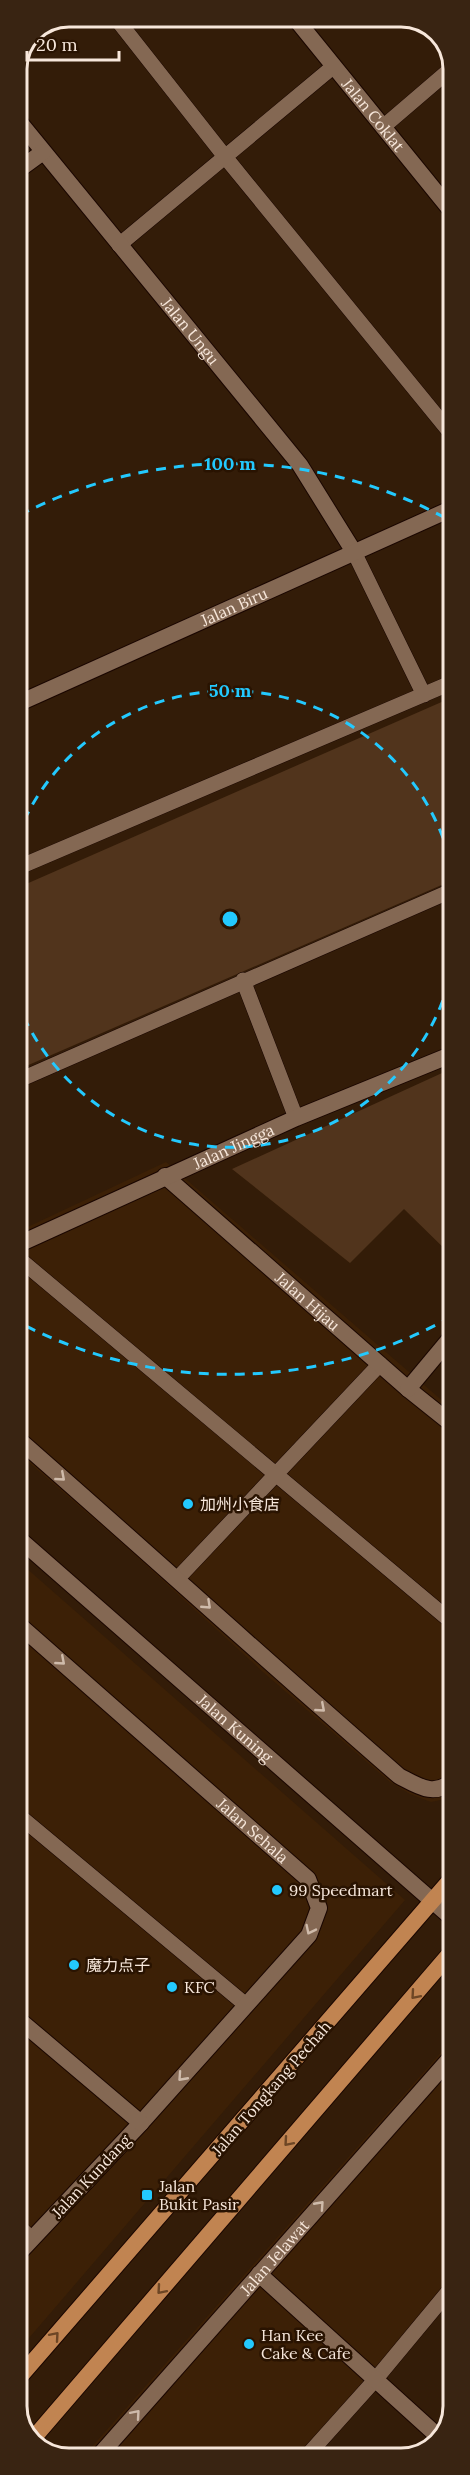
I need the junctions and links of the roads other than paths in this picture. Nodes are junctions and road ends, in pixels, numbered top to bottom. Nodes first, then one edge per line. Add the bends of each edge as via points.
1 (124, 27) edge
2 (302, 27) edge
3 (334, 66) junction
4 (443, 75) edge
5 (383, 127) junction
6 (27, 132) edge
7 (43, 152) junction
8 (226, 158) junction
9 (27, 163) edge
10 (443, 201) edge
11 (119, 246) junction
12 (443, 424) edge
13 (443, 512) edge
14 (354, 552) junction
15 (443, 686) edge
16 (424, 695) junction
17 (27, 699) edge
18 (27, 864) edge
19 (443, 894) edge
20 (243, 980) junction
21 (443, 1058) edge
22 (27, 1077) edge
23 (296, 1118) junction
24 (165, 1176) junction
25 (27, 1240) edge
26 (27, 1265) edge
27 (443, 1347) edge
28 (380, 1364) junction
29 (408, 1389) junction
30 (443, 1417) edge
31 (27, 1447) edge
32 (275, 1474) junction
33 (27, 1546) edge
34 (178, 1578) junction
35 (443, 1615) edge
36 (27, 1632) edge
37 (443, 1788) edge
38 (27, 1822) edge
39 (443, 1889) edge
40 (433, 1901) junction
41 (443, 1910) edge
42 (443, 1962) edge
43 (246, 2005) junction
44 (27, 2026) edge
45 (443, 2066) edge
46 (141, 2123) junction
47 (27, 2234) edge
48 (32, 2239) junction
49 (27, 2244) edge
50 (259, 2274) junction
51 (443, 2298) edge
52 (27, 2368) edge
53 (375, 2380) junction
54 (434, 2433) edge
55 (37, 2434) edge
56 (106, 2448) edge
57 (314, 2448) edge

1 - 8 lane
2 - 3 street, Jalan Coklat
3 - 5 street, Jalan Coklat
3 - 8 lane
4 - 5 lane
5 - 10 street, Jalan Coklat
6 - 7 street, Jalan Ungu
7 - 9 street
7 - 11 street, Jalan Ungu
8 - 11 lane
8 - 12 lane
11 - 14 street, Jalan Ungu via 300,465
13 - 14 street, Jalan Biru
14 - 16 lane
14 - 17 street, Jalan Biru
15 - 16 lane
16 - 18 lane
19 - 20 lane
20 - 22 lane
20 - 23 lane
21 - 23 street, Jalan Jingga
23 - 24 street, Jalan Jingga
24 - 25 street, Jalan Jingga
24 - 28 street, Jalan Hijau
26 - 32 lane
27 - 29 street
28 - 29 street, Jalan Hijau
28 - 32 lane
29 - 30 street, Jalan Hijau
31 -> 34 street
32 - 34 lane
32 - 35 lane
33 - 40 street, Jalan Kuning
34 -> 37 street via 399,1776 435,1791
36 -> 43 street, Jalan Sehala via 308,1879 319,1908 309,1935
38 - 43 lane
39 - 40 main road, Jalan Tongkang Pechah
40 - 41 street, Jalan Kuning
52 -> 40 main road, Jalan Tongkang Pechah
42 -> 55 main road
43 -> 46 street, Jalan Sehala
44 - 46 street
50 -> 45 street, Jalan Jelawat
46 - 48 street, Jalan Kundang
47 - 48 lane
48 - 49 street, Jalan Kundang
50 - 53 street
56 -> 50 street, Jalan Jelawat
51 - 53 lane
53 - 54 street
53 - 57 lane

